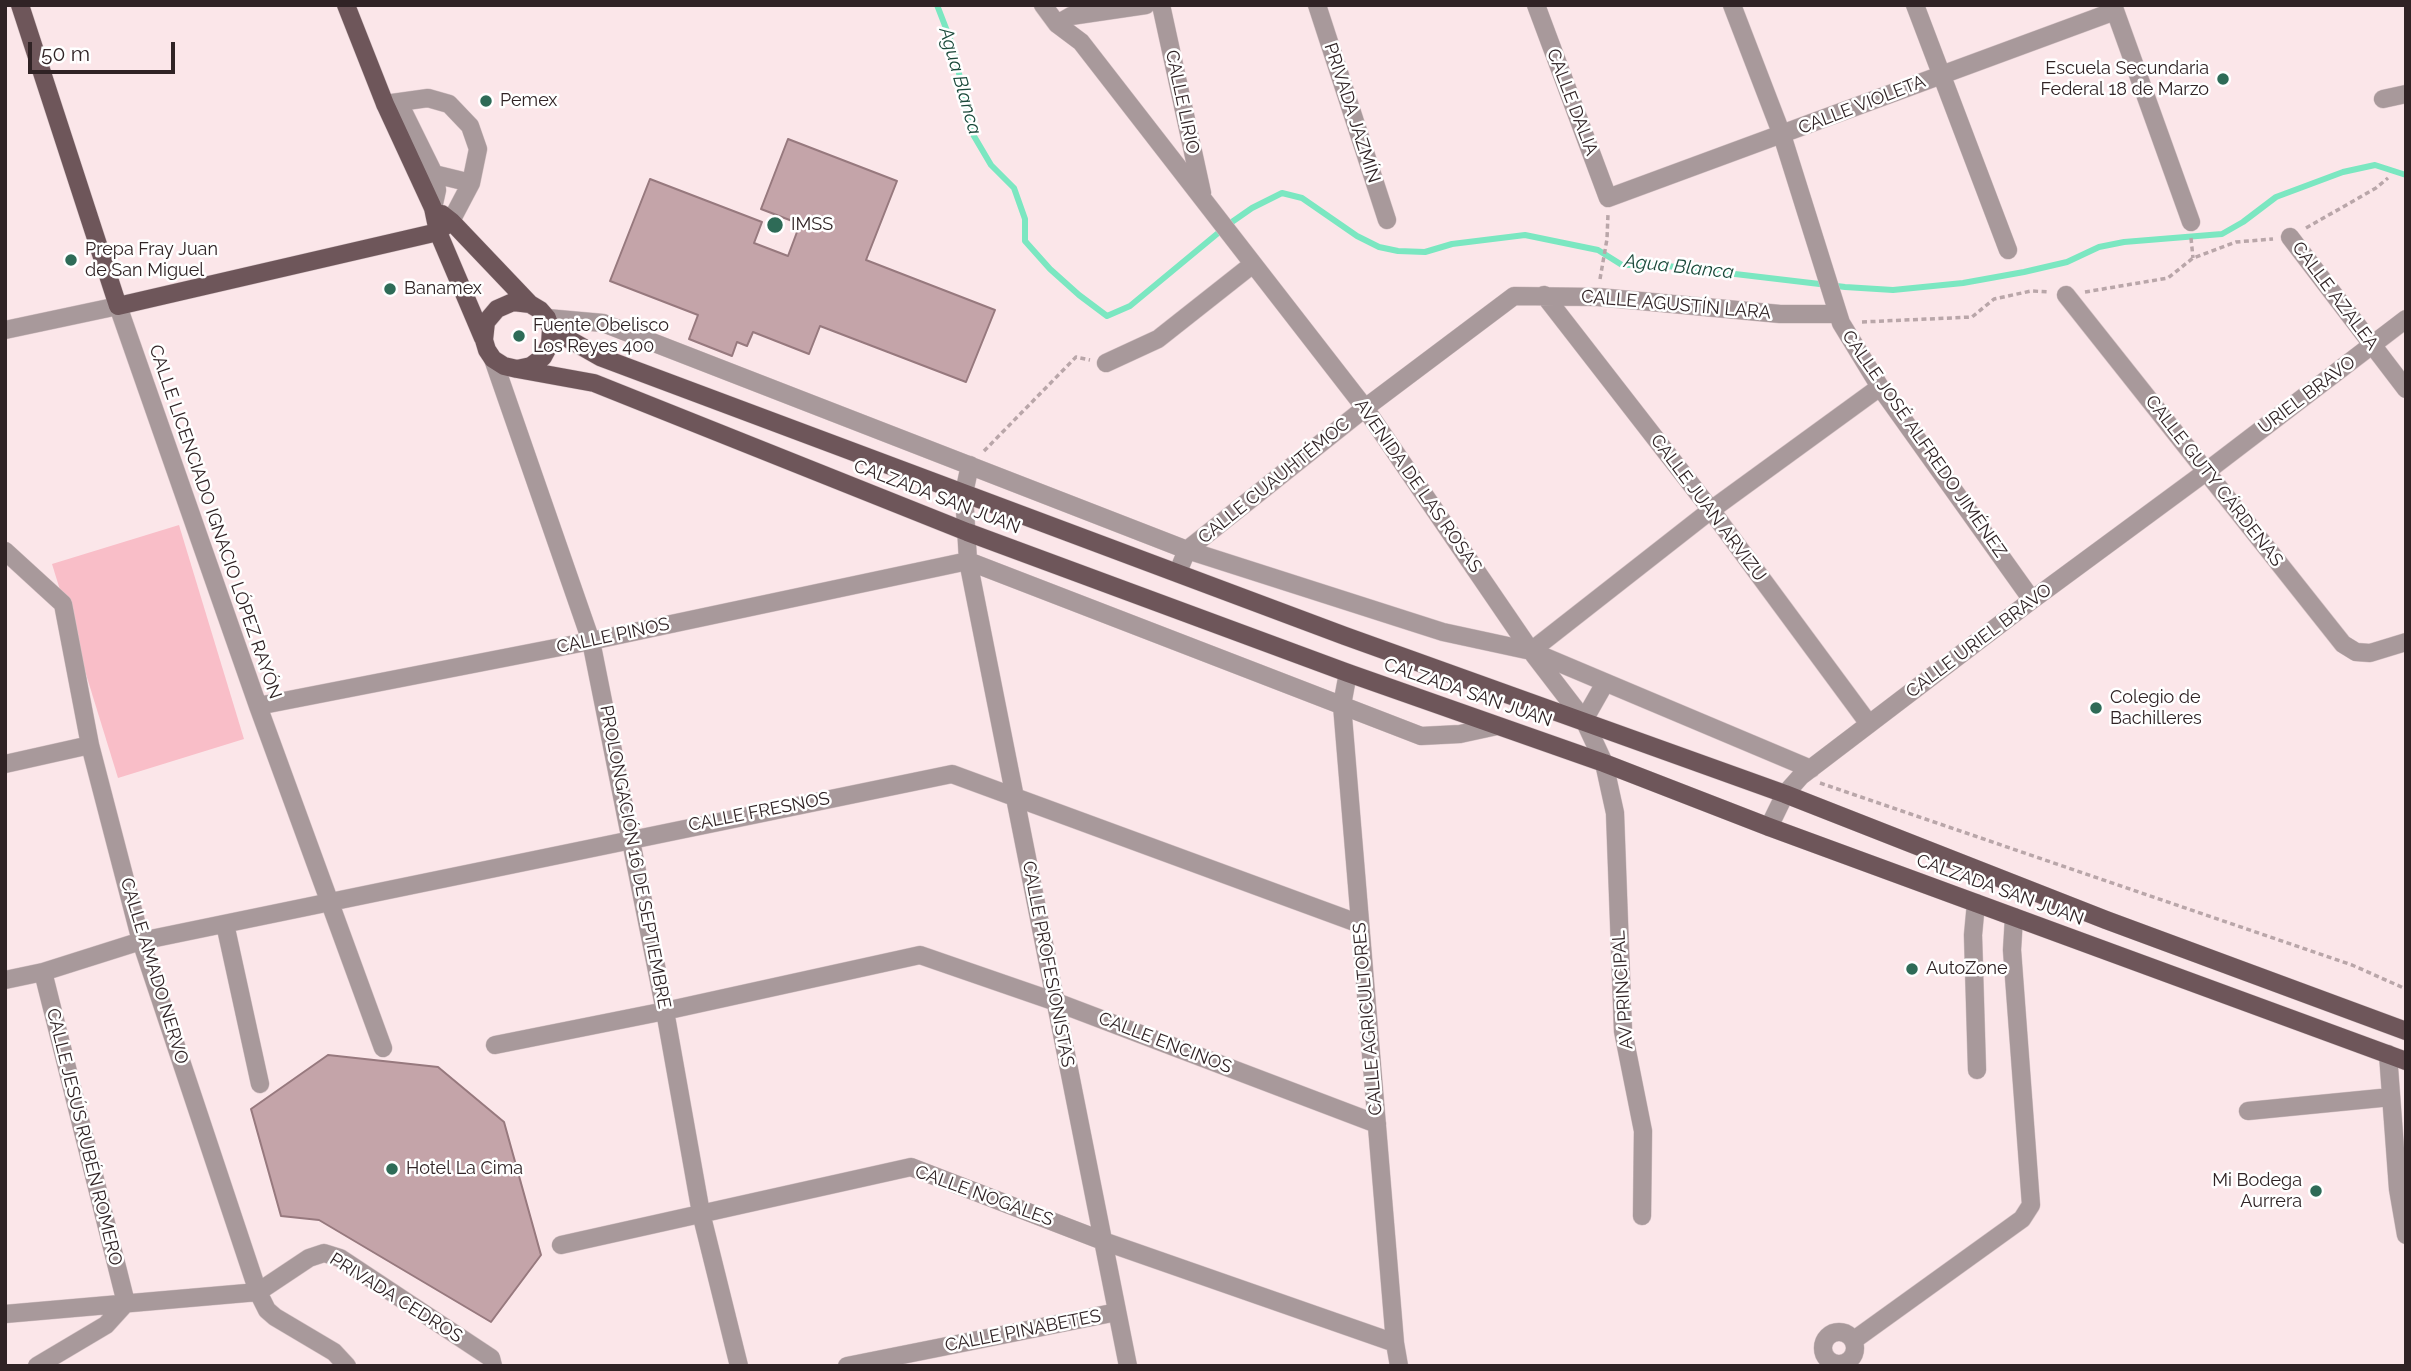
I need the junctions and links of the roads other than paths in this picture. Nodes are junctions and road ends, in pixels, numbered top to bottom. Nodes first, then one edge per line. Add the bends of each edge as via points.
1 (19, 5) edge
2 (346, 5) edge
3 (1043, 5) edge
4 (1146, 5) edge
5 (1161, 5) edge
6 (1317, 5) edge
7 (1536, 5) edge
8 (1732, 5) edge
9 (1915, 5) edge
10 (2114, 8) edge
11 (1064, 15) edge
12 (1942, 75) junction
13 (2406, 94) edge
14 (2383, 99) dead end
15 (392, 104) junction
16 (1782, 135) junction
17 (434, 174) junction
18 (471, 183) junction
19 (1608, 198) joint
20 (1203, 199) junction
21 (433, 208) junction
22 (1387, 220) dead end
23 (2191, 222) dead end
24 (445, 226) junction
25 (2290, 237) road end
26 (2008, 250) dead end
27 (1249, 259) junction
28 (1544, 295) junction
29 (2066, 295) road end
30 (1514, 296) joint
31 (530, 304) junction
32 (118, 306) junction
33 (1838, 313) junction
34 (2406, 318) edge
35 (549, 324) junction
36 (5, 330) edge
37 (484, 340) junction
38 (2373, 346) junction
39 (600, 357) junction
40 (493, 359) junction
41 (1106, 363) road end
42 (517, 369) junction
43 (594, 383) junction
44 (1880, 387) junction
45 (2406, 389) edge
46 (1366, 408) junction
47 (970, 466) junction
48 (2207, 471) junction
49 (964, 493) junction
50 (1711, 510) junction
51 (968, 532) junction
52 (1188, 550) junction
53 (5, 551) edge
54 (968, 561) junction
55 (1178, 572) junction
56 (2032, 600) junction
57 (591, 641) junction
58 (2406, 642) edge
59 (1531, 651) junction
60 (1348, 673) junction
61 (1605, 683) junction
62 (1342, 705) junction
63 (258, 706) junction
64 (1584, 720) junction
65 (1869, 723) junction
66 (1497, 726) junction
67 (90, 745) junction
68 (1604, 763) junction
69 (5, 764) edge
70 (1806, 772) junction
71 (1784, 794) junction
72 (1014, 795) junction
73 (1769, 827) junction
74 (631, 838) junction
75 (330, 902) junction
76 (1976, 903) junction
77 (2014, 917) junction
78 (1360, 923) junction
79 (225, 924) junction
80 (141, 941) junction
81 (43, 972) junction
82 (5, 980) edge
83 (1056, 1002) junction
84 (666, 1011) junction
85 (2406, 1031) edge
86 (495, 1045) dead end
87 (383, 1048) dead end
88 (2388, 1054) junction
89 (2406, 1061) edge
90 (1978, 1070) dead end
91 (260, 1084) dead end
92 (2391, 1097) junction
93 (2248, 1111) dead end
94 (1377, 1124) junction
95 (701, 1213) junction
96 (1642, 1216) dead end
97 (2406, 1235) edge
98 (1103, 1241) junction
99 (561, 1245) dead end
100 (258, 1292) junction
101 (126, 1303) junction
102 (1117, 1312) junction
103 (5, 1314) edge
104 (1854, 1339) dead end
105 (1395, 1343) junction
106 (37, 1366) edge
107 (347, 1366) edge
108 (493, 1366) edge
109 (739, 1366) edge
110 (847, 1366) edge
111 (1128, 1366) edge
112 (1399, 1366) edge

1 - 32 main road, CALLE LICENCIADO IGNACIO LÓPEZ RAYÓN
2 - 15 main road
3 - 11 street
4 - 11 street
5 - 20 street, CALLE LIRIO
6 - 22 street, PRIVADA JAZMÍN
7 - 19 street, CALLE DALIA
8 - 16 street, CALLE JOSÉ ALFREDO JIMÉNEZ
9 - 12 street
10 - 12 street, CALLE VIOLETA
10 - 23 street
11 - 20 street
12 - 16 street, CALLE VIOLETA
12 - 26 street
13 - 14 street
15 - 17 street
15 - 18 street via 428,98 449,104 470,126 478,149
15 - 21 main road
16 - 19 street, CALLE VIOLETA
16 - 33 street, CALLE JOSÉ ALFREDO JIMÉNEZ
17 - 18 street
17 - 21 street
18 - 24 street
20 - 27 street, AVENIDA DE LAS ROSAS
21 - 24 main road
24 - 31 main road
24 - 32 main road
24 - 37 main road
25 - 38 street, CALLE AZALEA
27 - 41 street via 1158,339
27 - 46 street, AVENIDA DE LAS ROSAS
28 - 30 street, CALLE AGUSTÍN LARA
28 - 33 street, CALLE AGUSTÍN LARA via 1780,314
28 - 50 street, CALLE JUAN ARVIZU
29 - 48 street, CALLE GUTY CÁRDENAS
30 - 46 street, CALLE CUAUHTÉMOC
31 - 35 main road
31 - 37 main road via 513,302 497,309 486,323
32 - 36 street
32 - 63 street, CALLE LICENCIADO IGNACIO LÓPEZ RAYÓN
33 - 44 street, CALLE JOSÉ ALFREDO JIMÉNEZ
34 - 38 street, URIEL BRAVO
35 - 39 main road, CALZADA SAN JUAN
35 - 42 main road via 550,344 543,357
35 - 47 street via 603,323
37 - 40 main road
38 - 45 street, CALLE AZALEA
38 - 48 street, URIEL BRAVO
39 - 43 main road
39 - 49 main road, CALZADA SAN JUAN
40 - 42 main road
40 - 57 street, PROLONGACIÓN 16 DE SEPTIEMBRE
42 - 43 main road, CALZADA SAN JUAN
43 - 51 main road, CALZADA SAN JUAN
44 - 50 street
44 - 56 street, CALLE JOSÉ ALFREDO JIMÉNEZ
46 - 52 street, CALLE CUAUHTÉMOC
46 - 59 street, AVENIDA DE LAS ROSAS
47 - 49 street, CALLE PROFESIONISTAS
47 - 52 street
48 - 56 street, CALLE URIEL BRAVO
48 - 58 street, CALLE GUTY CÁRDENAS via 2343,644 2370,653
49 - 51 street, CALLE PROFESIONISTAS
49 - 55 main road, CALZADA SAN JUAN
50 - 59 street
50 - 65 street, CALLE JUAN ARVIZU
51 - 54 street, CALLE PROFESIONISTAS
51 - 60 main road, CALZADA SAN JUAN
52 - 55 street, CALLE CUAUHTÉMOC
52 - 59 street via 1443,632
53 - 67 street, CALLE AMADO NERVO via 63,604
54 - 57 street, CALLE PINOS
54 - 62 street
54 - 72 street, CALLE PROFESIONISTAS
55 - 64 main road, CALZADA SAN JUAN
56 - 65 street, CALLE URIEL BRAVO
57 - 63 street, CALLE PINOS
57 - 74 street, PROLONGACIÓN 16 DE SEPTIEMBRE
59 - 61 street
59 - 64 street, AVENIDA DE LAS ROSAS
60 - 62 street, CALLE AGRICULTORES
60 - 66 main road, CALZADA SAN JUAN
61 - 64 street
61 - 70 street
62 - 66 street via 1421,736
62 - 78 street, CALLE AGRICULTORES
63 - 75 street, CALLE LICENCIADO IGNACIO LÓPEZ RAYÓN
64 - 68 street, AVENIDA DE LAS ROSAS
64 - 71 main road, CALZADA SAN JUAN
65 - 70 street, CALLE URIEL BRAVO
66 - 68 main road, CALZADA SAN JUAN
67 - 69 street
67 - 80 street, CALLE AMADO NERVO
68 - 73 main road, CALZADA SAN JUAN
68 - 96 street, AV PRINCIPAL via 1615,813 1623,1031 1643,1131
70 - 71 street, CALLE URIEL BRAVO
71 - 73 street, CALLE URIEL BRAVO
71 - 85 main road, CALZADA SAN JUAN
72 - 74 street, CALLE FRESNOS via 952,774
72 - 78 street, CALLE FRESNOS
72 - 83 street, CALLE PROFESIONISTAS
73 - 76 main road, CALZADA SAN JUAN
74 - 75 street, CALLE FRESNOS
74 - 84 street, PROLONGACIÓN 16 DE SEPTIEMBRE
75 - 79 street, CALLE FRESNOS
75 - 87 street, CALLE LICENCIADO IGNACIO LÓPEZ RAYÓN
76 - 77 main road, CALZADA SAN JUAN
76 - 90 street
77 - 88 main road, CALZADA SAN JUAN
77 - 104 street via 2012,950 2031,1205 2022,1219
78 - 94 street, CALLE AGRICULTORES
79 - 80 street, CALLE FRESNOS
79 - 91 street
80 - 81 street, CALLE FRESNOS
80 - 100 street, CALLE AMADO NERVO
81 - 82 street, CALLE FRESNOS
81 - 101 street, CALLE JESÚS RUBÉN ROMERO
83 - 84 street, CALLE ENCINOS via 920,955
83 - 94 street, CALLE ENCINOS
83 - 98 street, CALLE PROFESIONISTAS
84 - 86 street, CALLE ENCINOS
84 - 95 street, PROLONGACIÓN 16 DE SEPTIEMBRE
88 - 89 main road, CALZADA SAN JUAN
88 - 92 street
92 - 93 street
92 - 97 street
94 - 105 street, CALLE AGRICULTORES
95 - 98 street, CALLE NOGALES via 911,1167
95 - 99 street, CALLE NOGALES
95 - 109 street, PROLONGACIÓN 16 DE SEPTIEMBRE
98 - 102 street, CALLE PROFESIONISTAS
98 - 105 street, CALLE NOGALES
100 - 101 street
100 - 107 street, CALLE AMADO NERVO via 275,1317 334,1352
100 - 108 street, PRIVADA CEDROS via 309,1258 324,1253 340,1258 491,1357
101 - 103 street
101 - 106 street via 106,1325
102 - 110 street, CALLE PINABETES
102 - 111 street, CALLE PROFESIONISTAS
105 - 112 street, CALLE AGRICULTORES

